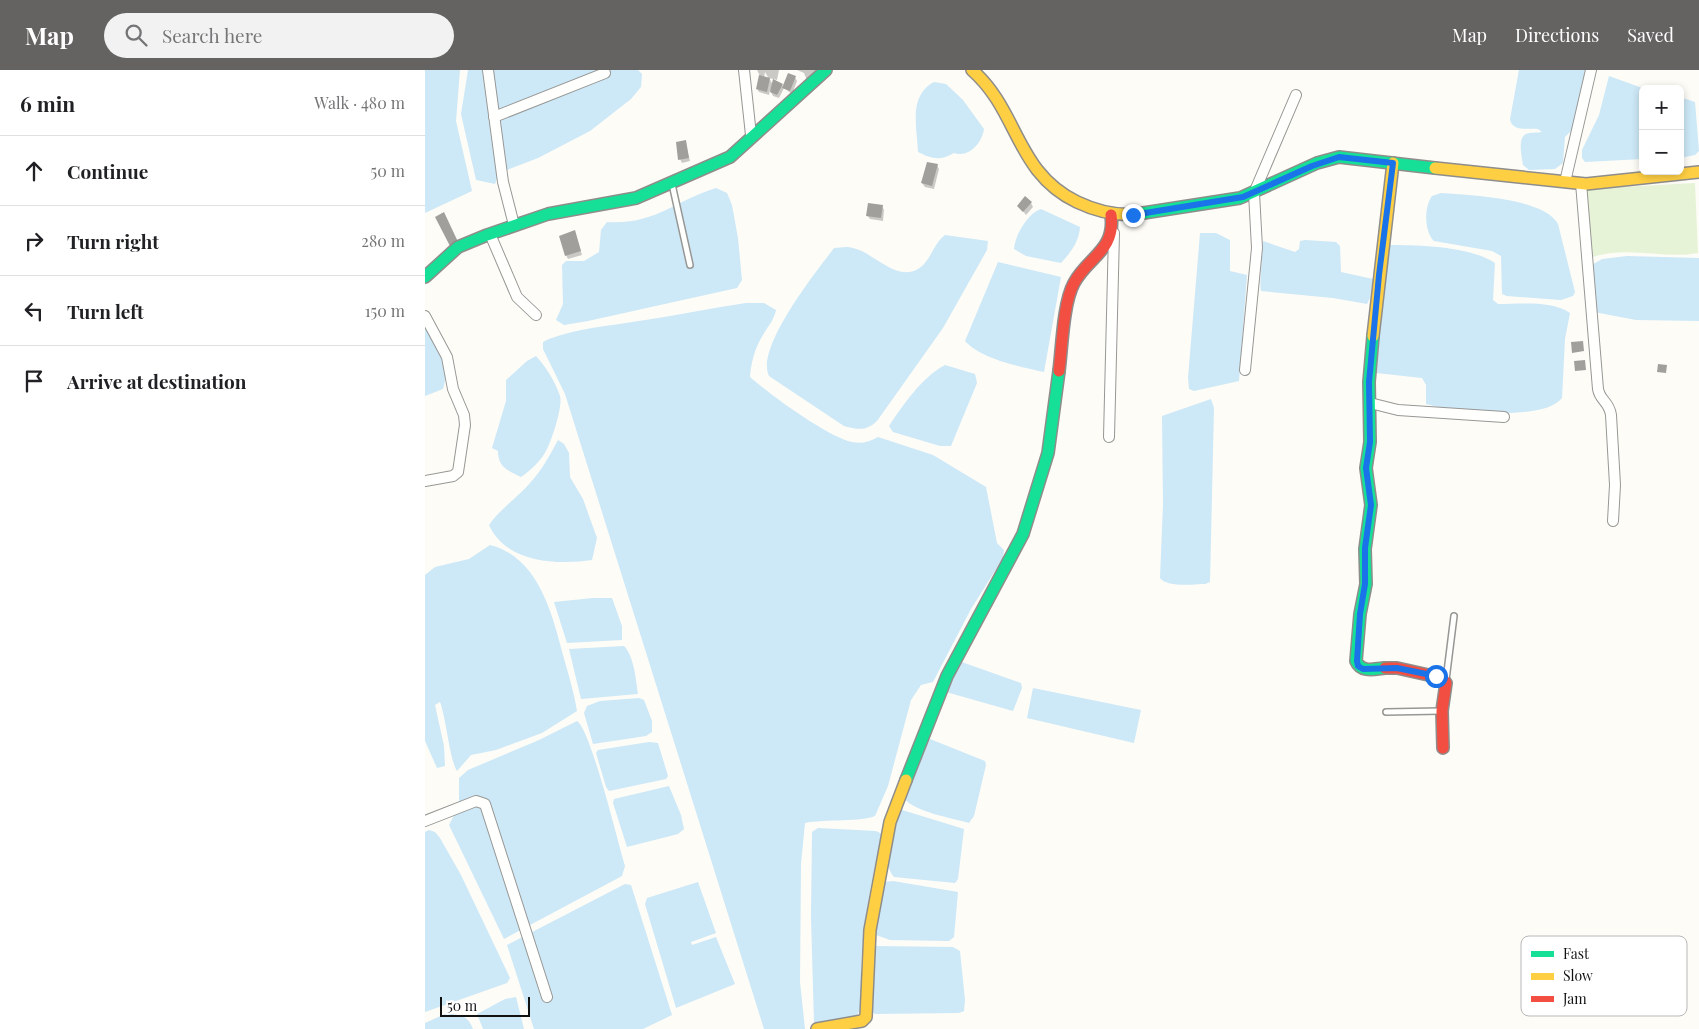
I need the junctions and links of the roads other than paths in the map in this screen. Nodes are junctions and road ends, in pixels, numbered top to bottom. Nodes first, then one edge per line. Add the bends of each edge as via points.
1 (488, 70) edge
2 (744, 70) edge
3 (826, 70) edge
4 (972, 70) edge
5 (1591, 70) edge
6 (605, 72) dead end
7 (1296, 95) dead end
8 (494, 117) junction
9 (751, 135) junction
10 (1393, 163) junction
11 (1699, 172) edge
12 (1565, 182) junction
13 (1581, 183) junction
14 (672, 184) junction
15 (1254, 193) junction
16 (1111, 215) junction
17 (514, 226) junction
18 (1114, 231) junction
19 (490, 234) junction
20 (690, 265) dead end
21 (425, 277) edge
22 (536, 315) dead end
23 (425, 316) edge
24 (1245, 370) dead end
25 (1370, 403) junction
26 (1504, 417) dead end
27 (1109, 436) dead end
28 (425, 481) edge
29 (1613, 521) dead end
30 (1454, 616) dead end
31 (1446, 682) junction
32 (1442, 711) junction
33 (1386, 712) dead end
34 (1443, 748) dead end
35 (425, 821) edge
36 (547, 997) dead end
37 (817, 1029) edge

1 - 8 street
2 - 9 street
3 - 9 street via 796,100
4 - 16 street via 992,92 1030,161 1048,184 1082,205
5 - 12 street
6 - 8 street
7 - 15 street
8 - 17 street via 503,182
9 - 14 street via 730,156
10 - 12 street
10 - 15 street via 1333,158
10 - 25 street via 1379,275
11 - 13 street via 1601,184
12 - 13 street
13 - 29 street via 1597,389 1610,407 1611,416 1615,485
14 - 17 street via 635,198 548,214
14 - 20 lane
15 - 16 street via 1133,215
15 - 24 street via 1257,248
16 - 18 street
17 - 19 street
18 - 27 street
18 - 37 street via 1072,284 1048,453 1023,534 947,676 890,822 870,930 866,1017 862,1021
19 - 21 street via 458,247
19 - 22 street via 517,297
23 - 28 street via 447,357 465,425 458,472 453,476
25 - 26 street via 1399,410
25 - 31 street via 1366,468 1371,505 1365,548 1358,666 1363,669 1409,670 1443,678
30 - 31 lane
31 - 32 street
32 - 33 lane
32 - 34 street
35 - 36 street via 476,801 485,804

